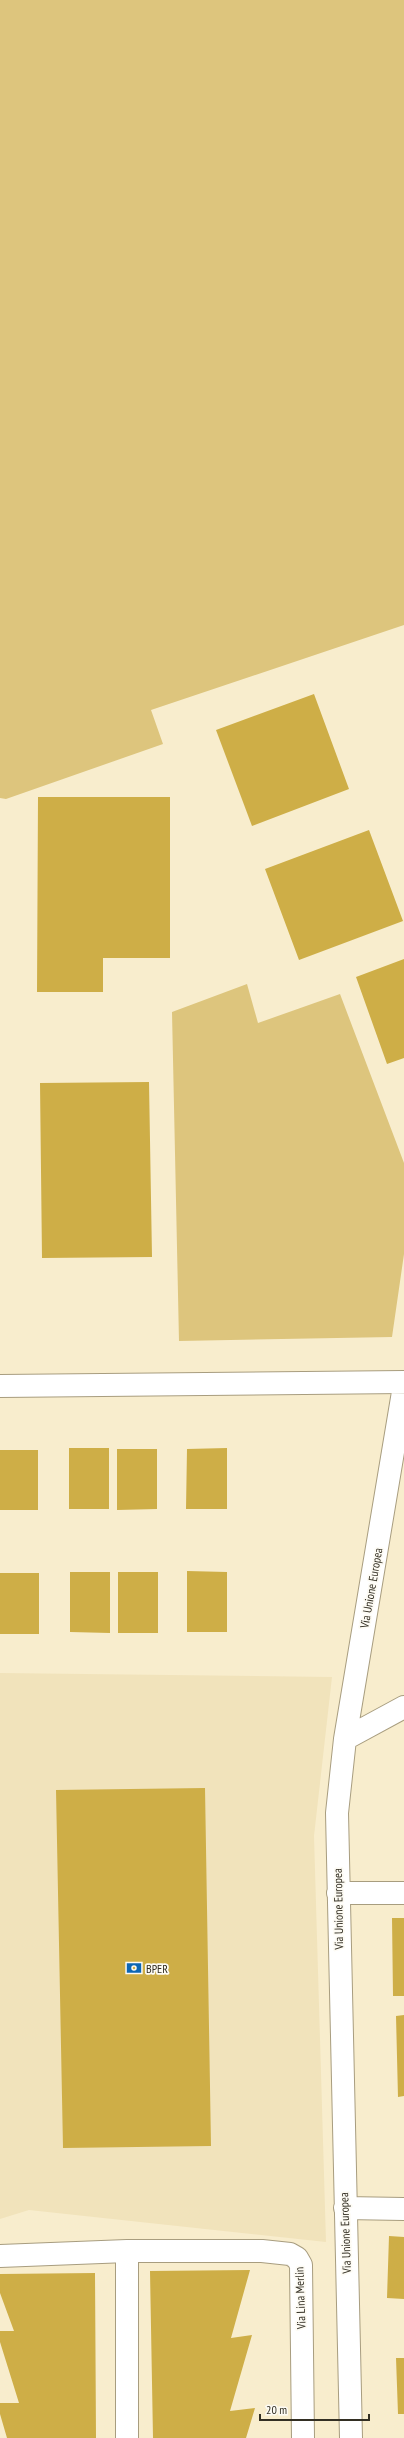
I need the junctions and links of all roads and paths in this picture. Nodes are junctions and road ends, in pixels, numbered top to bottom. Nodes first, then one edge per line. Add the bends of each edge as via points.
1 (404, 1382) edge
2 (0, 1386) edge
3 (404, 1386) edge
4 (404, 1707) edge
5 (345, 1739) junction
6 (338, 1893) junction
7 (404, 1893) edge
8 (344, 2208) junction
9 (404, 2209) edge
10 (128, 2251) junction
11 (0, 2256) edge
12 (127, 2438) edge
13 (303, 2438) edge
14 (351, 2438) edge

1 - 2 street
3 - 5 street, Via Unione Europea
4 - 5 street
5 - 6 street, Via Unione Europea via 337,1813
6 - 7 street
6 - 8 street, Via Unione Europea
8 - 9 street
8 - 14 street, Via Unione Europea
10 - 11 street, Via Lina Merlin
10 - 12 street
10 - 13 street, Via Lina Merlin via 262,2251 290,2254 297,2258 301,2265

